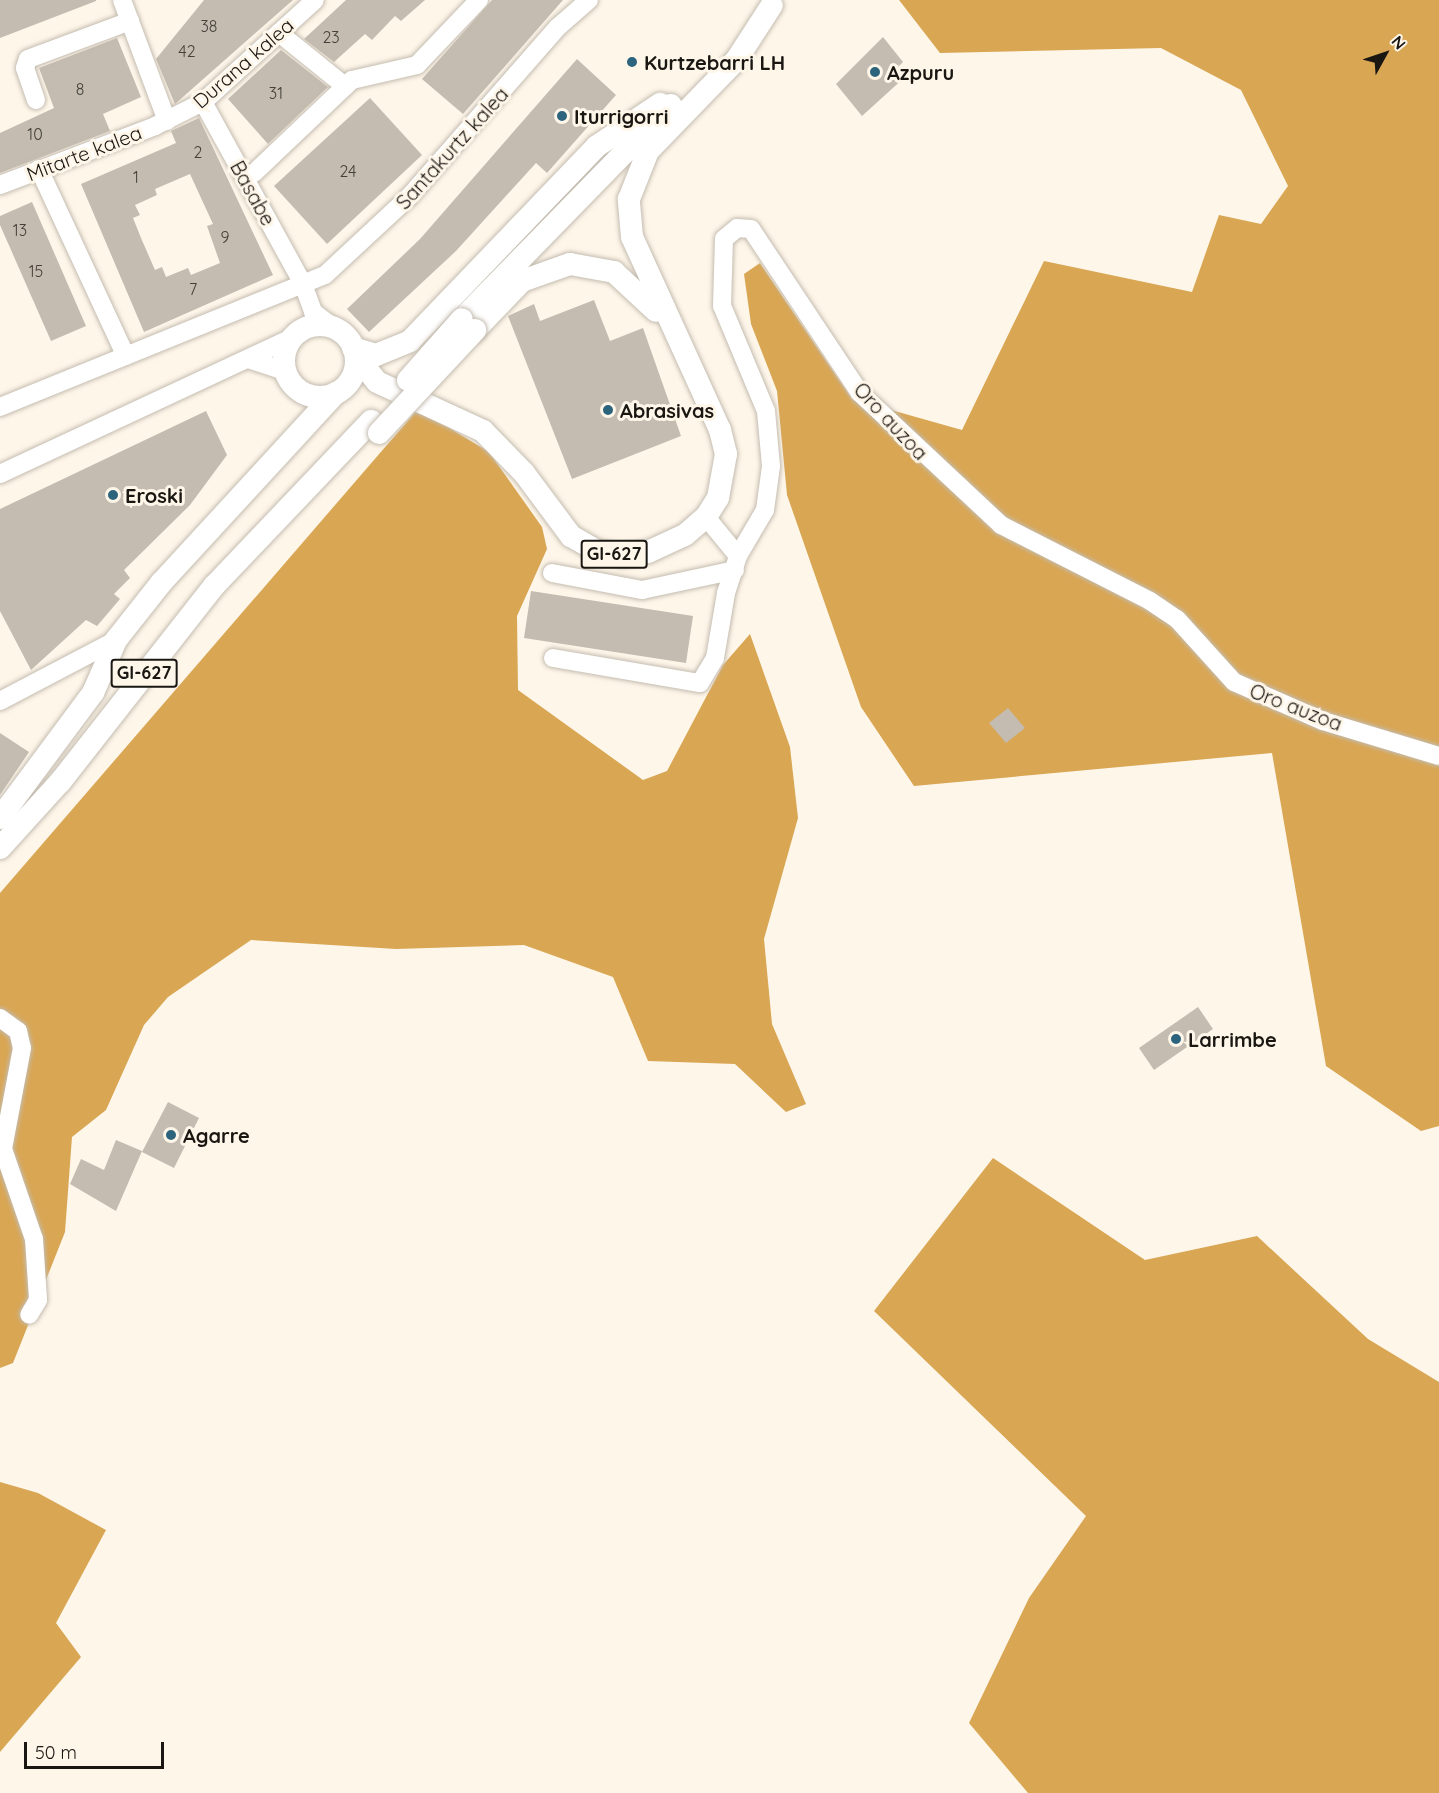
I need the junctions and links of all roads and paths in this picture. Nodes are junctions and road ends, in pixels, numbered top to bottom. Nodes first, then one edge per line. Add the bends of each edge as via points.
1 (122, 0) edge
2 (315, 0) edge
3 (479, 0) edge
4 (589, 0) edge
5 (775, 2) edge
6 (130, 21) junction
7 (279, 33) junction
8 (345, 86) junction
9 (683, 93) junction
10 (36, 100) dead end
11 (203, 102) junction
12 (167, 121) junction
13 (39, 169) junction
14 (254, 173) dead end
15 (0, 185) edge
16 (303, 284) junction
17 (469, 325) junction
18 (304, 326) junction
19 (673, 334) junction
20 (354, 352) junction
21 (126, 356) junction
22 (251, 360) junction
23 (285, 371) junction
24 (377, 382) junction
25 (340, 391) junction
26 (302, 392) junction
27 (0, 407) edge
28 (293, 434) junction
29 (0, 474) edge
30 (706, 517) junction
31 (737, 563) junction
32 (552, 573) dead end
33 (116, 640) junction
34 (553, 658) dead end
35 (0, 701) edge
36 (1439, 756) edge
37 (0, 818) edge
38 (0, 848) edge
39 (0, 1018) edge
40 (29, 1315) dead end

1 - 6 street
2 - 7 street, Durana kalea
3 - 8 street via 417,65
4 - 16 street, Santakurtz kalea via 409,198 325,275
5 - 9 main road, GI-627
5 - 19 main road, GI-627 via 737,59 648,151 636,171 629,199 632,237
6 - 10 street via 28,59 25,68
6 - 12 street
7 - 8 street
7 - 11 street, Durana kalea
8 - 14 street
9 - 17 main road, GI-627
9 - 20 main road, GI-627 via 597,146 410,341 376,355
11 - 12 street, Durana kalea
11 - 16 street, Basabe
12 - 13 street, Mitarte kalea
13 - 15 street, Mitarte kalea
13 - 21 street
16 - 18 street, Basabe
16 - 21 street, Santakurtz kalea
17 - 19 main road, GI-627 via 535,273 585,263 627,280
17 - 38 main road, GI-627, bridge via 375,427 293,501 172,634 89,746
18 - 20 main road, GI-627 via 334,328
18 - 22 street
18 - 23 main road
19 - 30 main road, GI-627 via 720,429 726,454 718,498
20 - 24 main road, GI-627
20 - 25 main road, GI-627 via 353,374
21 - 27 street, Santakurtz kalea
22 - 23 street
22 - 29 street
23 - 26 main road
24 - 25 main road
24 - 30 main road, GI-627 via 483,431 524,473 572,536 597,551 622,556 648,552 685,535
25 - 26 main road via 320,398
25 - 28 main road, GI-627
26 - 28 main road, GI-627
28 - 33 main road, GI-627
30 - 31 street
31 - 32 street via 642,590
31 - 34 street via 722,638 700,683
31 - 36 street, Oro auzoa via 765,510 772,440 766,411 722,306 720,255 724,239 737,228 751,229 860,393 1001,525 1159,607 1198,640 1234,682 1323,720
33 - 35 street
33 - 37 main road, GI-627 via 93,693
39 - 40 street via 18,1031 22,1048 3,1149 34,1239 38,1300

